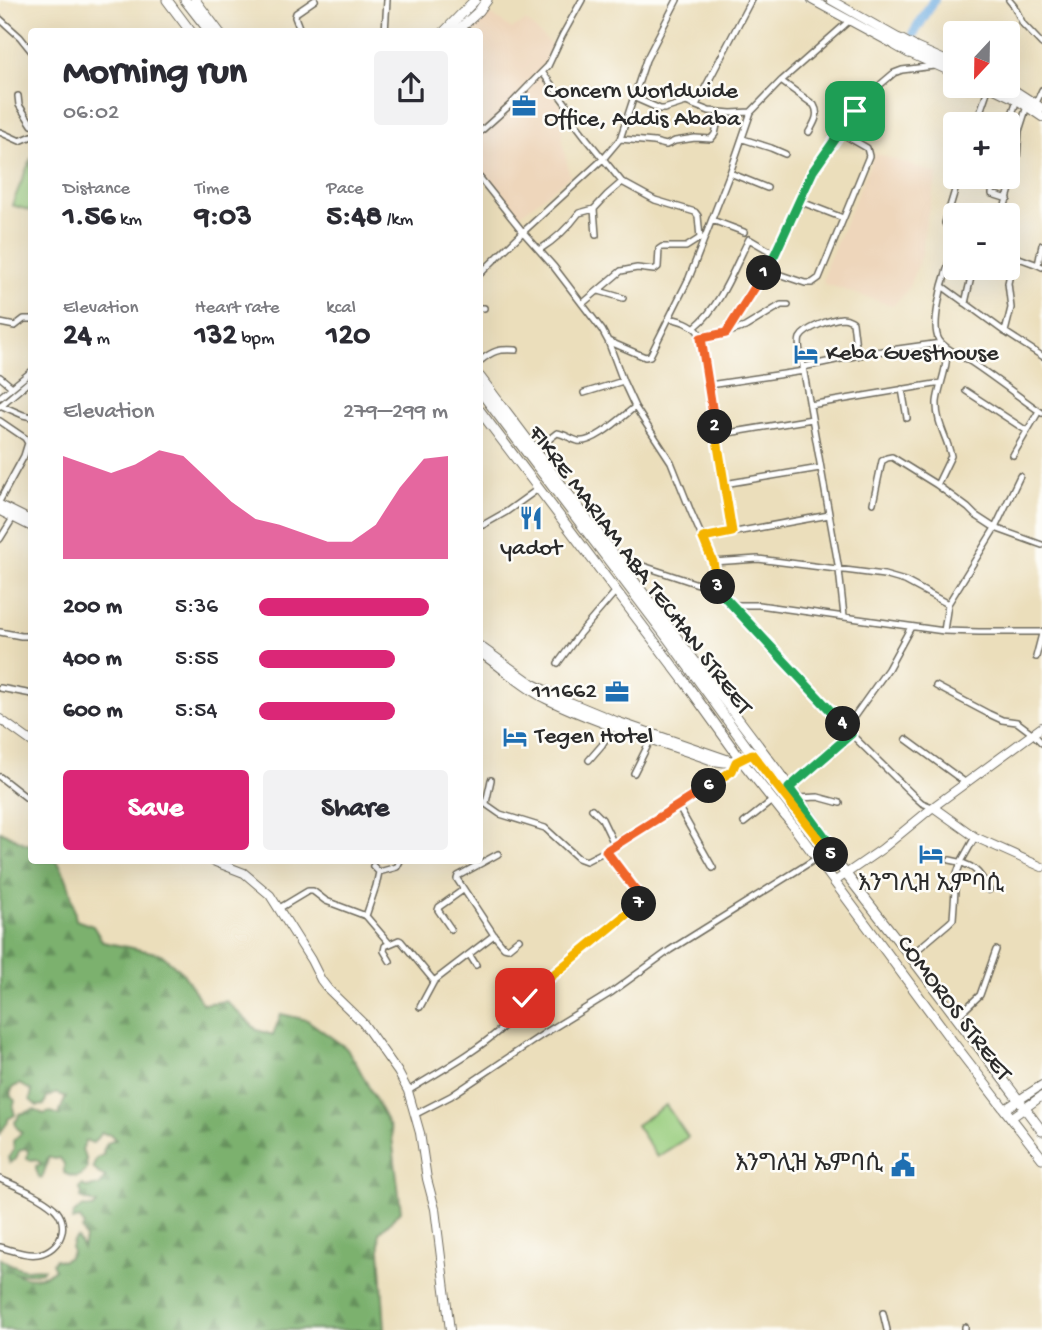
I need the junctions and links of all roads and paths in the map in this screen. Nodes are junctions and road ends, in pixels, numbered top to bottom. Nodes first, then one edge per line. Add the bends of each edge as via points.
1 (167, 0) edge
2 (185, 0) edge
3 (195, 0) edge
4 (315, 0) edge
5 (475, 0) edge
6 (487, 0) edge
7 (582, 0) edge
8 (677, 0) edge
9 (751, 0) edge
10 (812, 0) edge
11 (831, 0) edge
12 (1009, 0) edge
13 (385, 1) edge
14 (0, 19) edge
15 (849, 20) junction
16 (188, 28) edge
17 (207, 28) edge
18 (216, 28) edge
19 (299, 28) edge
20 (385, 28) edge
21 (448, 28) edge
22 (460, 28) edge
23 (897, 42) junction
24 (1042, 44) edge
25 (28, 47) edge
26 (911, 50) junction
27 (943, 61) edge
28 (936, 66) junction
29 (943, 69) edge
30 (542, 72) junction
31 (780, 81) junction
32 (1042, 90) edge
33 (1020, 95) edge
34 (18, 96) dead end
35 (635, 98) junction
36 (1013, 98) edge
37 (1017, 100) junction
38 (696, 105) junction
39 (1035, 106) edge
40 (720, 111) junction
41 (1013, 112) edge
42 (751, 113) junction
43 (1042, 117) edge
44 (28, 119) edge
45 (483, 129) edge
46 (0, 132) edge
47 (809, 132) dead end
48 (839, 132) junction
49 (28, 138) edge
50 (620, 139) junction
51 (743, 139) junction
52 (785, 154) dead end
53 (604, 158) junction
54 (730, 173) junction
55 (483, 181) edge
56 (622, 182) junction
57 (767, 188) dead end
58 (993, 189) edge
59 (1008, 199) junction
60 (799, 201) junction
61 (1006, 203) edge
62 (594, 209) junction
63 (843, 218) junction
64 (712, 220) junction
65 (523, 232) junction
66 (744, 232) dead end
67 (596, 235) dead end
68 (702, 239) junction
69 (1042, 245) edge
70 (539, 250) junction
71 (775, 254) junction
72 (1020, 258) edge
73 (1040, 266) edge
74 (766, 270) junction
75 (483, 271) edge
76 (944, 280) edge
77 (970, 280) edge
78 (1008, 280) edge
79 (942, 286) junction
80 (598, 290) junction
81 (623, 298) dead end
82 (965, 303) junction
83 (582, 304) junction
84 (788, 305) dead end
85 (670, 318) junction
86 (28, 319) edge
87 (0, 323) edge
88 (695, 327) junction
89 (1005, 332) junction
90 (726, 333) junction
91 (701, 338) junction
92 (608, 341) junction
93 (941, 343) junction
94 (516, 350) dead end
95 (858, 356) junction
96 (1042, 356) edge
97 (483, 358) edge
98 (804, 369) junction
99 (28, 374) edge
100 (0, 377) edge
101 (483, 381) edge
102 (623, 381) junction
103 (28, 382) edge
104 (941, 383) junction
105 (709, 386) junction
106 (12, 387) junction
107 (902, 389) junction
108 (966, 391) dead end
109 (584, 393) dead end
110 (483, 395) edge
111 (0, 397) edge
112 (0, 405) edge
113 (810, 405) junction
114 (635, 407) junction
115 (1041, 412) edge
116 (483, 415) edge
117 (28, 416) edge
118 (907, 418) dead end
119 (812, 419) junction
120 (0, 421) edge
121 (1027, 431) junction
122 (716, 435) junction
123 (534, 450) junction
124 (1013, 455) dead end
125 (820, 468) junction
126 (1020, 476) dead end
127 (724, 484) junction
128 (937, 485) junction
129 (538, 489) junction
130 (0, 500) edge
131 (873, 503) dead end
132 (0, 505) edge
133 (0, 511) edge
134 (829, 515) junction
135 (13, 518) junction
136 (28, 519) edge
137 (28, 525) edge
138 (483, 525) dead end
139 (995, 528) junction
140 (732, 532) junction
141 (703, 538) junction
142 (0, 539) edge
143 (1042, 545) edge
144 (616, 557) junction
145 (713, 562) junction
146 (839, 570) junction
147 (616, 591) junction
148 (719, 591) junction
149 (948, 604) junction
150 (733, 605) junction
151 (845, 616) junction
152 (911, 627) junction
153 (944, 631) junction
154 (0, 632) edge
155 (1042, 633) edge
156 (28, 636) edge
157 (483, 648) edge
158 (483, 655) edge
159 (1036, 657) dead end
160 (558, 663) dead end
161 (936, 686) dead end
162 (0, 688) edge
163 (28, 693) edge
164 (549, 696) junction
165 (0, 719) edge
166 (613, 726) junction
167 (846, 727) junction
168 (1042, 727) edge
169 (851, 734) junction
170 (1033, 734) junction
171 (28, 739) edge
172 (651, 739) junction
173 (906, 739) dead end
174 (1042, 743) edge
175 (752, 754) junction
176 (589, 760) dead end
177 (723, 760) junction
178 (739, 760) junction
179 (634, 773) dead end
180 (0, 777) edge
181 (491, 780) dead end
182 (966, 783) junction
183 (789, 788) junction
184 (797, 798) junction
185 (28, 799) edge
186 (773, 800) junction
187 (483, 802) edge
188 (840, 803) dead end
189 (678, 806) junction
190 (933, 807) junction
191 (592, 809) dead end
192 (744, 823) dead end
193 (975, 837) junction
194 (615, 846) junction
195 (606, 851) junction
196 (498, 854) dead end
197 (817, 858) junction
198 (834, 859) junction
199 (950, 860) dead end
200 (483, 862) edge
201 (961, 862) junction
202 (221, 864) edge
203 (398, 864) edge
204 (480, 864) edge
205 (373, 866) dead end
206 (1042, 866) edge
207 (713, 868) dead end
208 (379, 872) junction
209 (846, 873) junction
210 (834, 882) junction
211 (463, 890) junction
212 (989, 890) dead end
213 (278, 909) junction
214 (366, 916) junction
215 (451, 929) dead end
216 (494, 935) junction
217 (519, 939) dead end
218 (389, 943) junction
219 (996, 950) dead end
220 (469, 954) junction
221 (910, 956) junction
222 (390, 961) dead end
223 (476, 965) dead end
224 (434, 981) junction
225 (420, 1007) dead end
226 (957, 1017) junction
227 (967, 1032) junction
228 (952, 1041) junction
229 (1042, 1085) edge
230 (408, 1091) junction
231 (1042, 1096) edge
232 (1022, 1105) junction
233 (416, 1114) junction
234 (1008, 1114) junction
235 (1042, 1132) edge
236 (1042, 1158) edge
237 (0, 1179) edge
238 (0, 1247) edge
239 (883, 1313) dead end
240 (450, 1330) edge
241 (887, 1330) edge

1 - 16 main road
2 - 17 main road
3 - 18 main road
4 - 19 street via 296,13
5 - 21 main road
6 - 22 main road
7 - 30 street
8 - 35 street via 646,60
9 - 38 street
10 - 15 main road
11 - 23 main road
12 - 24 street
13 - 20 street
14 - 25 street
15 - 23 main road
15 - 31 street
23 - 26 main road
26 - 27 main road
26 - 28 main road
28 - 29 main road
28 - 48 street via 894,73 868,95
30 - 45 street
30 - 53 street
31 - 42 street
31 - 47 street via 814,105 817,117
32 - 39 street
33 - 39 main road
34 - 44 street
35 - 38 street via 660,109
35 - 50 street
36 - 37 main road
37 - 39 main road
37 - 41 street
38 - 40 street
39 - 43 main road
39 - 59 street via 1019,131
40 - 42 street
40 - 50 street via 711,139 663,145
42 - 51 street
46 - 49 street via 20,141
48 - 60 street
48 - 63 street via 867,148 869,156
50 - 53 street
51 - 52 street
51 - 54 street
53 - 56 street
53 - 65 street
54 - 57 street
54 - 64 street
55 - 65 street
56 - 62 street
56 - 68 street via 655,200 695,212
58 - 59 street via 992,194
59 - 61 street
60 - 63 street
60 - 71 street
62 - 67 street
62 - 70 street via 579,214
63 - 74 street via 816,281 805,283
64 - 66 street
64 - 68 street
65 - 70 street
65 - 75 street
68 - 80 street via 686,247 662,247 654,270 621,271
68 - 85 street
69 - 73 street
70 - 83 street
71 - 74 street
71 - 88 street via 749,239 707,317
72 - 73 street
74 - 90 street
76 - 79 street
77 - 82 street
78 - 89 street via 1011,308
79 - 82 street
79 - 93 street via 937,311
80 - 81 street
80 - 83 street
82 - 89 street
83 - 92 street
84 - 90 street
85 - 88 street
85 - 92 street via 648,357
86 - 87 street via 15,326
88 - 91 street
89 - 96 street
90 - 91 street
91 - 105 street
92 - 102 street
93 - 95 street
93 - 104 street via 946,353
93 - 115 street
94 - 97 street via 492,351
95 - 98 street
95 - 98 street via 853,322 842,318 812,328 801,337
98 - 105 street
98 - 113 street
99 - 106 street
100 - 106 street
101 - 123 main road
102 - 109 street
102 - 114 street
103 - 112 street
104 - 107 street
104 - 128 street via 939,420 951,456
105 - 122 street
106 - 111 street
107 - 113 street
107 - 118 street
108 - 121 street
110 - 175 main road, FIKRE MARIAM ABA TECHAN STREET
112 - 117 street
113 - 119 street
114 - 123 street via 585,441 557,433
114 - 141 street via 671,462
115 - 121 street
116 - 129 main road, FIKRE MARIAM ABA TECHAN STREET
119 - 122 street
119 - 125 street
120 - 130 street via 28,443
121 - 124 street
122 - 127 street
123 - 144 main road
125 - 127 street
125 - 134 street
126 - 139 street
127 - 140 street
128 - 131 street via 887,458
128 - 139 street
129 - 138 street
129 - 147 main road, FIKRE MARIAM ABA TECHAN STREET
132 - 136 main road
133 - 135 main road
134 - 140 street
134 - 146 street
135 - 137 main road
135 - 142 street
139 - 143 street
139 - 149 street
140 - 141 street
141 - 145 street
144 - 148 street
144 - 183 main road
145 - 146 street via 758,559
145 - 148 street
146 - 149 street via 894,577
146 - 151 street
147 - 160 street
147 - 178 main road, FIKRE MARIAM ABA TECHAN STREET
148 - 150 street
149 - 153 street
150 - 151 street
150 - 167 street
151 - 152 street
152 - 153 street
152 - 167 street via 882,679
153 - 155 street
154 - 156 street
155 - 159 street
157 - 164 main road
158 - 164 main road via 530,690
161 - 170 street via 989,715 1017,722
162 - 163 street
164 - 166 main road
164 - 177 main road
165 - 171 main road
166 - 172 main road
166 - 176 street
167 - 169 street
168 - 170 main road
169 - 183 street
169 - 190 street via 913,795
170 - 174 street
170 - 182 main road
172 - 177 main road via 713,761
172 - 179 street
173 - 182 street
175 - 178 main road
175 - 198 main road, FIKRE MARIAM ABA TECHAN STREET
177 - 178 main road
178 - 186 main road, FIKRE MARIAM ABA TECHAN STREET
178 - 189 street via 732,771
180 - 185 street
181 - 187 street
182 - 190 main road
183 - 184 main road
184 - 188 street
184 - 198 main road via 830,844
186 - 192 street
186 - 197 main road, FIKRE MARIAM ABA TECHAN STREET
187 - 195 street via 500,814 545,828 582,860
189 - 194 street
189 - 207 street
190 - 193 main road
190 - 209 main road
191 - 194 street
193 - 201 street
193 - 206 main road
194 - 195 street
195 - 230 street via 642,899 640,903 525,998 500,1031
196 - 200 street
197 - 210 main road, FIKRE MARIAM ABA TECHAN STREET
197 - 233 street via 451,1096
198 - 209 main road, FIKRE MARIAM ABA TECHAN STREET
199 - 201 street
201 - 212 street via 978,871
201 - 221 street via 953,919
202 - 213 main road via 244,873 270,895
203 - 208 street
204 - 211 street via 456,877
205 - 208 street
208 - 214 street
209 - 210 main road
209 - 221 main road, COMOROS STREET
210 - 228 main road, COMOROS STREET
211 - 215 street via 438,910
211 - 216 street
213 - 214 street via 310,891
213 - 230 main road via 321,980 363,1023
214 - 218 street
216 - 217 street via 506,948
216 - 220 street
218 - 222 street via 384,948
218 - 224 street via 404,943
219 - 226 street via 980,995
220 - 223 street
220 - 224 street
221 - 226 main road, COMOROS STREET
224 - 225 street
226 - 227 main road, COMOROS STREET
227 - 228 main road
227 - 232 main road, COMOROS STREET
228 - 234 main road, COMOROS STREET
229 - 232 main road
230 - 233 main road
231 - 232 main road
232 - 234 main road
232 - 235 main road, COMOROS STREET
233 - 240 main road via 435,1209
234 - 236 main road, COMOROS STREET
237 - 238 street via 57,1210 63,1224 54,1248 41,1254
239 - 241 street

